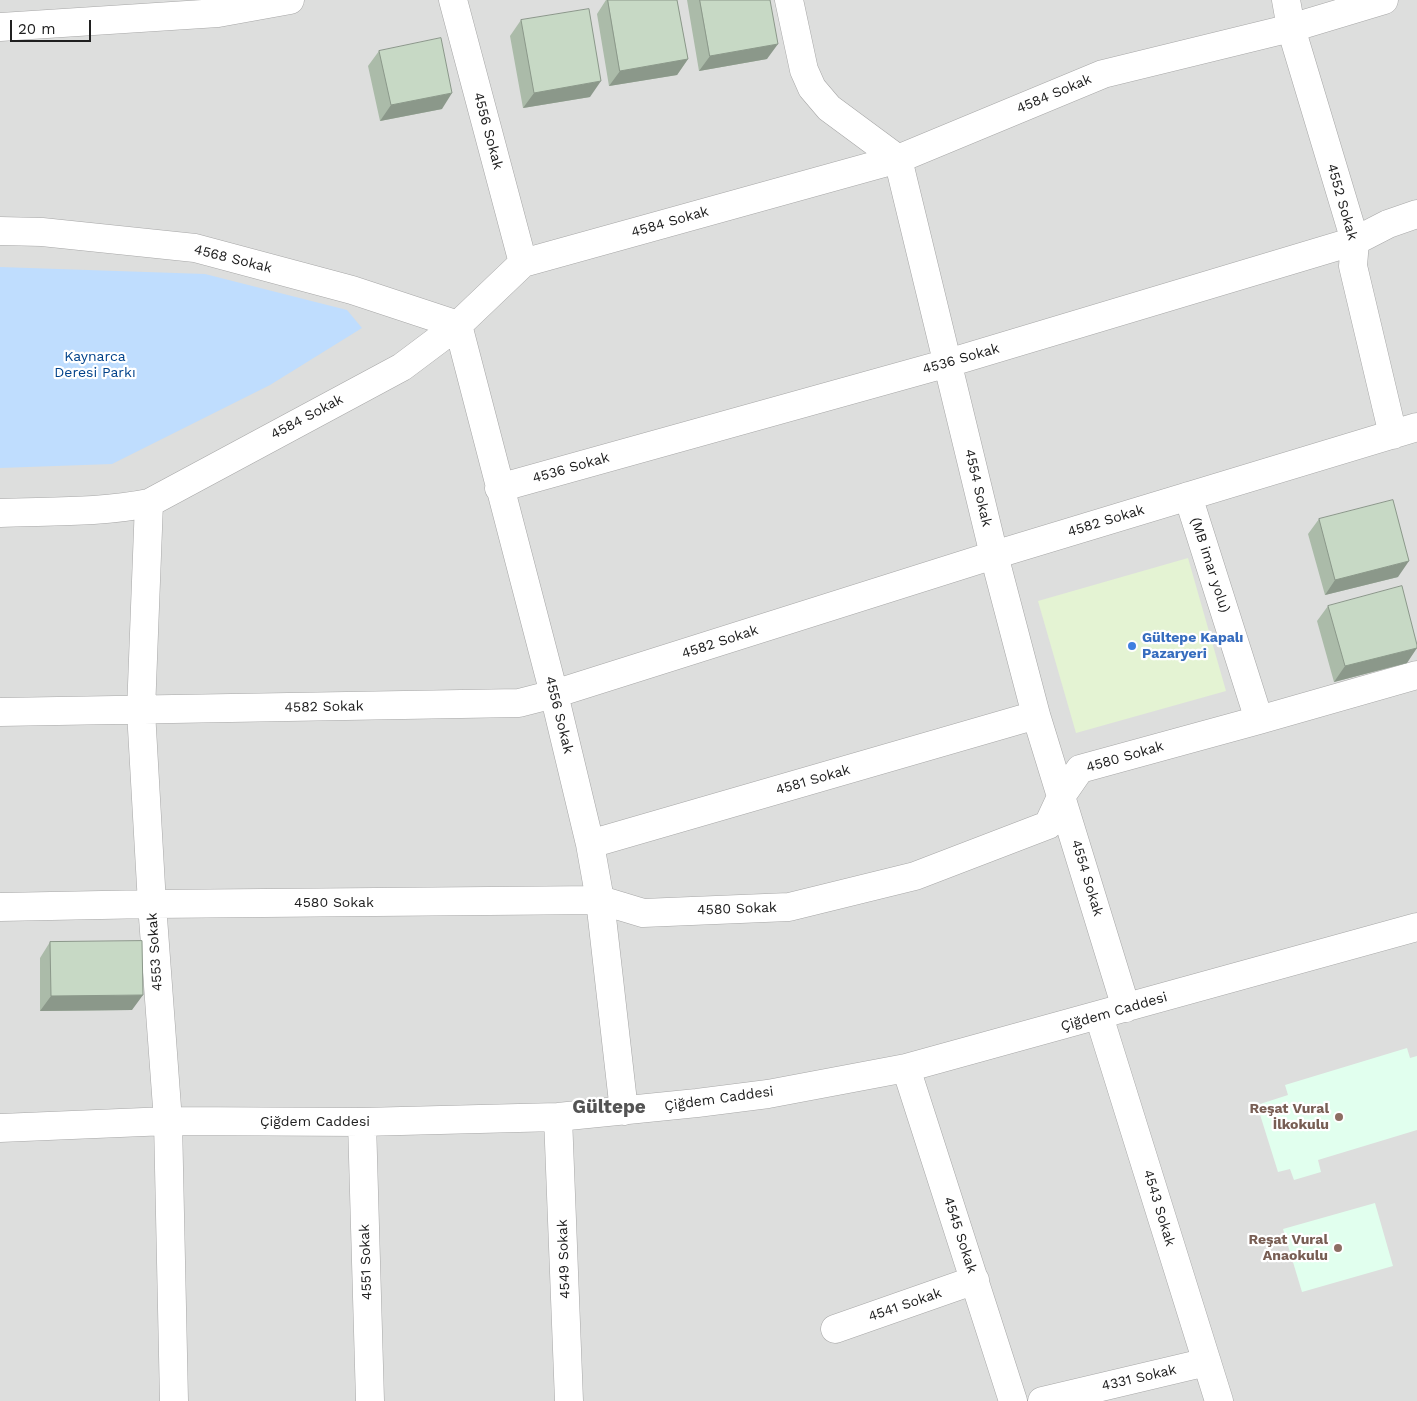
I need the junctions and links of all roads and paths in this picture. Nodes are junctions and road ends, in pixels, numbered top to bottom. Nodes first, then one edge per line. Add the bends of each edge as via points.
1 (290, 0) edge
2 (453, 0) edge
3 (790, 0) edge
4 (1286, 0) edge
5 (1384, 0) edge
6 (0, 27) edge
7 (1291, 28) junction
8 (898, 159) junction
9 (1417, 214) edge
10 (0, 231) edge
11 (1355, 241) junction
12 (523, 263) junction
13 (458, 325) junction
14 (948, 363) junction
15 (1405, 431) edge
16 (499, 488) junction
17 (1188, 496) junction
18 (149, 503) junction
19 (0, 513) edge
20 (994, 555) junction
21 (1417, 674) edge
22 (554, 694) junction
23 (141, 711) junction
24 (0, 712) edge
25 (1036, 715) junction
26 (1259, 720) junction
27 (1062, 795) junction
28 (590, 844) junction
29 (600, 900) junction
30 (152, 904) junction
31 (0, 907) edge
32 (1417, 927) edge
33 (1126, 1008) junction
34 (1099, 1016) junction
35 (906, 1068) junction
36 (624, 1111) junction
37 (558, 1117) junction
38 (168, 1121) junction
39 (362, 1122) junction
40 (0, 1128) edge
41 (974, 1280) junction
42 (835, 1329) dead end
43 (1207, 1362) junction
44 (174, 1401) edge
45 (370, 1401) edge
46 (569, 1401) edge
47 (1013, 1401) edge
48 (1042, 1401) edge
49 (1219, 1401) edge

1 - 6 street via 218,13
2 - 12 street, 4556 Sokak
3 - 8 street via 804,70 812,88 829,108
4 - 7 street, 4552 Sokak
5 - 7 street, 4584 Sokak
7 - 8 street, 4584 Sokak via 1103,74
7 - 11 street, 4552 Sokak
8 - 12 street, 4584 Sokak
8 - 14 street, 4554 Sokak
9 - 11 street, 4536 Sokak
10 - 13 street, 4568 Sokak via 42,232 195,248 352,290
11 - 14 street, 4536 Sokak
11 - 15 street, 4552 Sokak via 1353,266
12 - 13 street, 4584 Sokak
13 - 16 street, 4556 Sokak
13 - 18 street, 4584 Sokak via 402,366
14 - 16 street, 4536 Sokak
14 - 20 street, 4554 Sokak
15 - 17 street, 4582 Sokak
16 - 22 street, 4556 Sokak
17 - 20 street, 4582 Sokak
17 - 26 street, (MB imar yolu)
18 - 19 street, 4584 Sokak via 100,509
18 - 23 street, 4553 Sokak
20 - 22 street, 4582 Sokak
20 - 25 street, 4554 Sokak
21 - 26 street, 4580 Sokak
22 - 23 street, 4582 Sokak via 519,703
22 - 28 street, 4556 Sokak
23 - 24 street, 4582 Sokak
23 - 30 street, 4553 Sokak
25 - 27 street, 4554 Sokak
25 - 28 street, 4581 Sokak
26 - 27 street, 4580 Sokak via 1080,769
27 - 29 street, 4580 Sokak via 1048,825 915,876 789,907 643,913
27 - 33 street, 4554 Sokak
28 - 29 street, 4556 Sokak
29 - 30 street, 4580 Sokak
29 - 36 street, 4556 Sokak
30 - 31 street, 4580 Sokak
30 - 38 street, 4553 Sokak
32 - 33 street, Çiğdem Caddesi
33 - 34 street, Çiğdem Caddesi
34 - 35 street, Çiğdem Caddesi
34 - 43 street, 4543 Sokak
35 - 36 street, Çiğdem Caddesi via 768,1094
35 - 41 street, 4545 Sokak
36 - 37 street, Çiğdem Caddesi
37 - 39 street, Çiğdem Caddesi
37 - 46 street, 4549 Sokak
38 - 39 street, Çiğdem Caddesi
38 - 40 street, Çiğdem Caddesi
38 - 44 street, 4553 Sokak
39 - 45 street, 4551 Sokak
41 - 42 street, 4541 Sokak
41 - 47 street, 4545 Sokak
43 - 48 street, 4331 Sokak
43 - 49 street, 4543 Sokak

